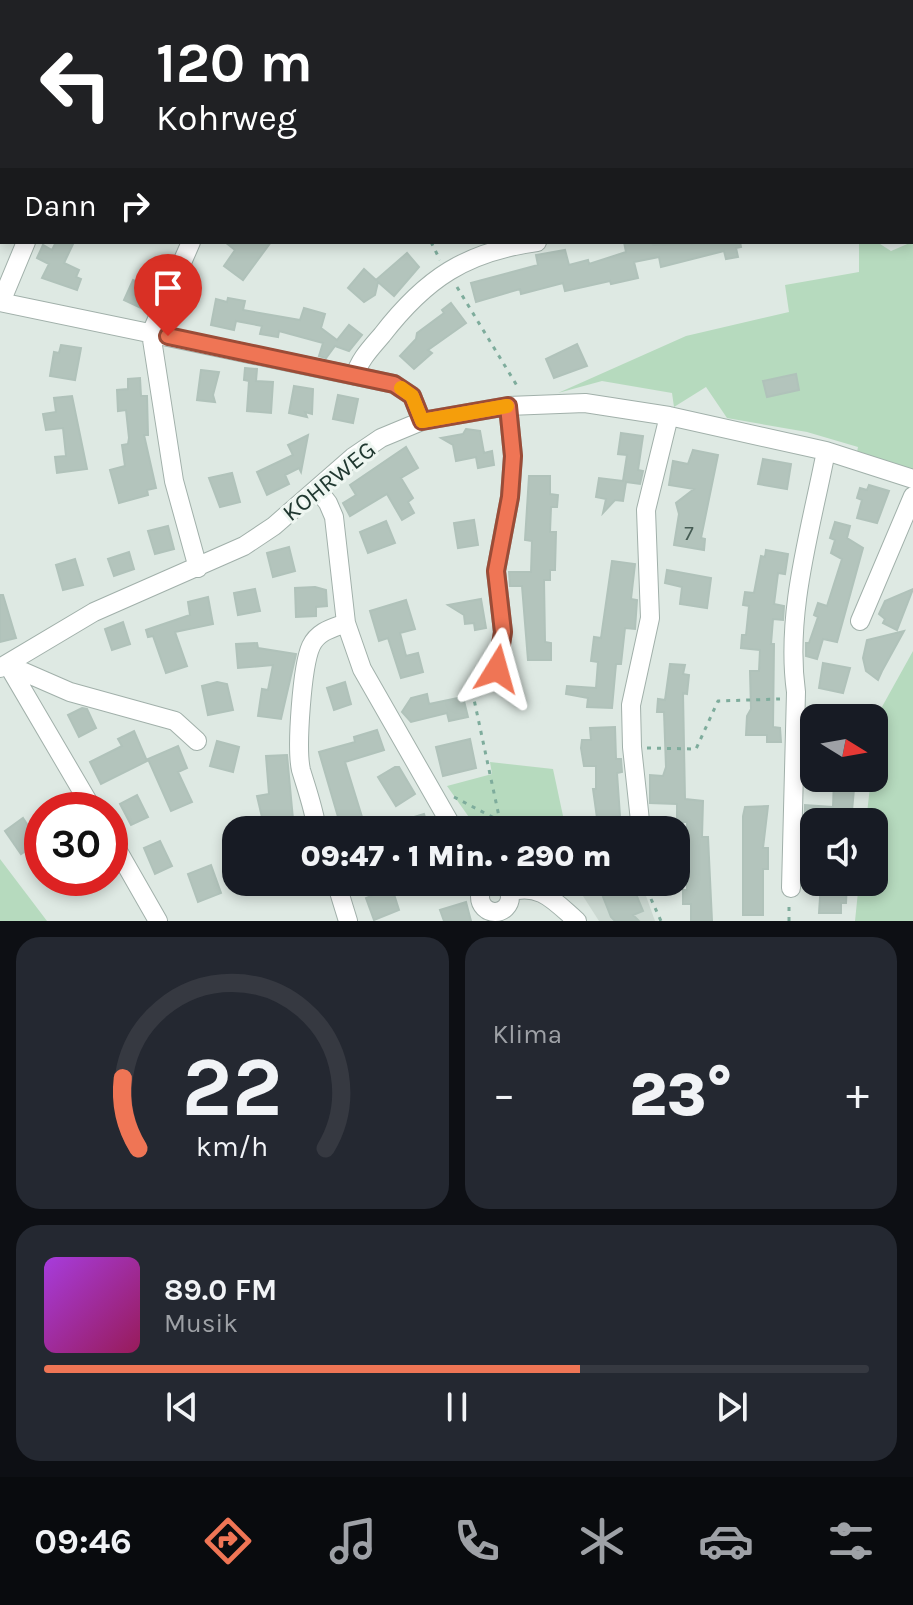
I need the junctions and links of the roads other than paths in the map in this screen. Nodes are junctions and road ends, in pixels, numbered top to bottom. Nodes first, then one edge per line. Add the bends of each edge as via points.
1 (25, 244) edge
2 (190, 244) edge
3 (522, 244) edge
4 (0, 302) edge
5 (151, 333) junction
6 (355, 376) junction
7 (508, 406) junction
8 (669, 416) junction
9 (422, 421) junction
10 (826, 451) junction
11 (913, 479) edge
12 (318, 490) junction
13 (913, 496) edge
14 (198, 568) junction
15 (860, 621) dead end
16 (346, 623) junction
17 (4, 667) edge
18 (497, 669) road end
19 (197, 741) dead end
20 (82, 792) edge
21 (315, 816) edge
22 (446, 816) edge
23 (639, 816) edge
24 (128, 868) edge
25 (791, 888) dead end
26 (340, 896) edge
27 (506, 908) edge
28 (158, 921) edge
29 (348, 921) edge
30 (577, 921) edge

1 - 4 street
2 - 5 street
3 - 6 street via 446,270 397,315
4 - 5 street
5 - 6 street
5 - 14 street via 174,481
6 - 9 street via 404,389
7 - 8 street, KOHRWEG via 585,403
7 - 9 street, KOHRWEG
7 - 18 street via 513,456 496,571 503,632
8 - 10 street, KOHRWEG
8 - 23 street via 646,510 650,618 631,705
9 - 12 street, KOHRWEG via 381,438
10 - 11 street, KOHRWEG
10 - 25 street via 799,588 792,666
12 - 14 street, KOHRWEG via 244,546
12 - 16 street via 334,517
13 - 15 street
14 - 17 street, KOHRWEG via 94,612
16 - 21 street via 323,631 311,646 300,710 301,768
16 - 22 street via 362,669
17 - 19 street via 175,721
17 - 20 street
24 - 28 street
26 - 29 street
27 - 30 street via 526,888 547,893

